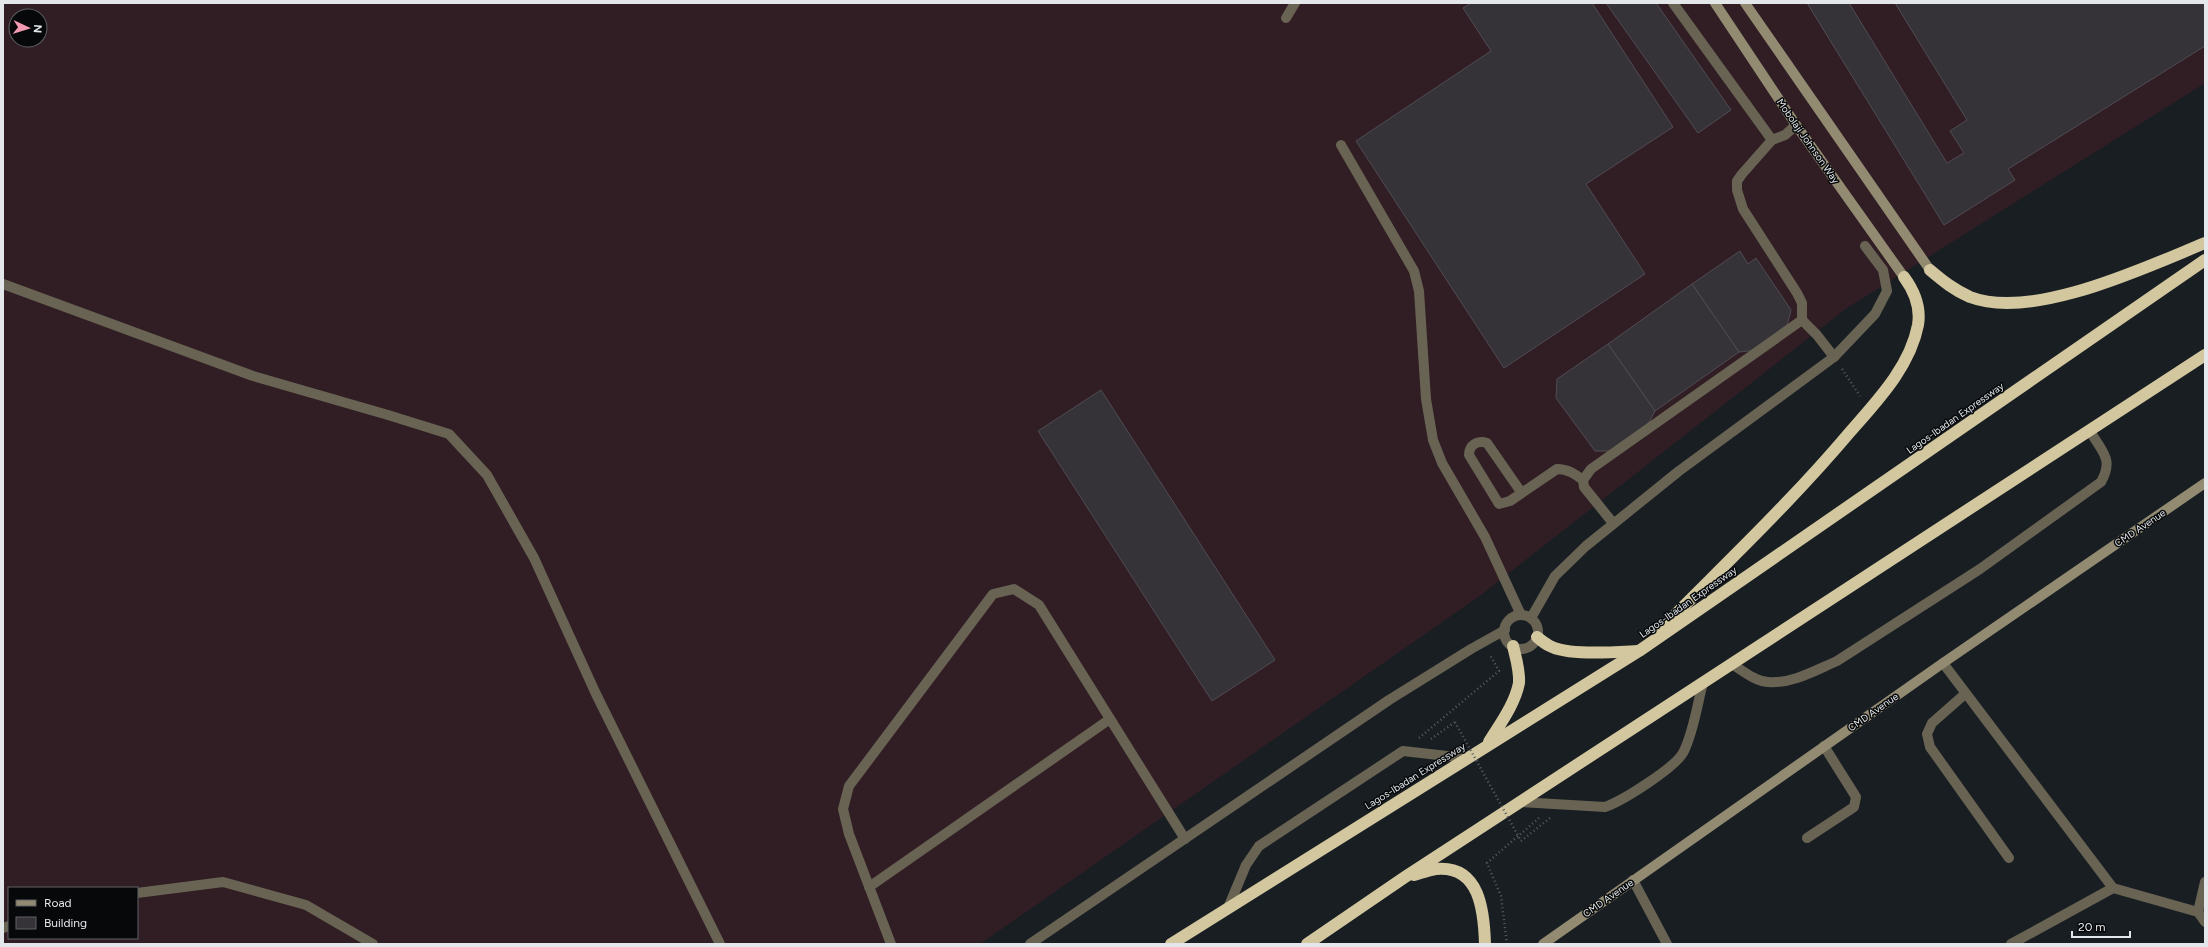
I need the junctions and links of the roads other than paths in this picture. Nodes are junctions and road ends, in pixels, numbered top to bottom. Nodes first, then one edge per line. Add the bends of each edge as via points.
1 (1295, 3) edge
2 (1673, 3) edge
3 (1714, 3) edge
4 (1745, 3) edge
5 (1286, 18) dead end
6 (1796, 125) junction
7 (1772, 140) junction
8 (1341, 145) dead end
9 (2205, 243) edge
10 (1865, 246) dead end
11 (2205, 260) edge
12 (1930, 270) joint
13 (1904, 277) joint
14 (3, 284) edge
15 (1802, 320) junction
16 (2205, 356) edge
17 (1834, 357) junction
18 (2090, 431) junction
19 (1583, 480) junction
20 (2205, 483) edge
21 (1521, 492) junction
22 (1613, 523) junction
23 (1526, 616) junction
24 (1505, 630) junction
25 (1537, 637) junction
26 (1514, 646) junction
27 (1639, 651) junction
28 (1943, 663) junction
29 (1732, 664) junction
30 (1703, 683) junction
31 (1965, 694) junction
32 (1110, 719) junction
33 (1488, 744) junction
34 (1824, 746) junction
35 (1465, 758) junction
36 (1520, 802) junction
37 (1806, 838) dead end
38 (1185, 839) junction
39 (2009, 858) dead end
40 (1406, 877) junction
41 (1633, 880) junction
42 (2205, 882) edge
43 (869, 887) junction
44 (2113, 888) junction
45 (138, 893) edge
46 (1228, 908) junction
47 (2198, 912) junction
48 (2205, 922) edge
49 (373, 944) edge
50 (720, 944) edge
51 (891, 944) edge
52 (1030, 944) edge
53 (1171, 944) edge
54 (1307, 944) edge
55 (1485, 944) edge
56 (1543, 944) edge
57 (1667, 944) edge
58 (2011, 944) edge

1 - 5 street
2 - 7 street
3 - 6 street, Mobolaji Johnson Way
4 - 12 street
6 - 7 street via 1785,135
6 - 13 street, Mobolaji Johnson Way
7 - 15 street via 1737,181 1738,198 1750,221 1798,293 1802,303
8 - 23 street via 1414,271 1419,292 1426,399 1433,440 1442,463 1485,537
9 - 12 highway via 2107,284 2053,297 2006,303 1971,297 1948,286
10 - 17 street via 1883,270 1888,291 1875,314
11 - 27 highway, Lagos-Ibadan Expressway
13 - 27 highway via 1913,290 1919,309 1918,325 1897,375 1812,477
14 - 50 street via 253,376 449,434 487,475 534,558 596,694
15 - 17 street
15 - 19 street via 1591,469
16 - 18 highway
17 - 22 street
18 - 29 highway
18 - 29 street via 2109,463 2101,482 1980,569 1837,661 1815,671 1788,680 1768,682 1752,677
19 - 21 street via 1574,473 1557,469
19 - 22 street via 1587,492
20 - 28 street, CMD Avenue
21 - 21 street via 1505,504 1499,504 1469,455 1472,445 1487,443
22 - 23 street via 1555,576
23 - 24 street via 1512,618
23 - 25 street via 1537,626
24 - 26 street via 1507,640
24 - 38 street via 1390,700
25 - 26 street via 1525,648
25 - 27 highway via 1550,647 1575,651
26 - 33 highway via 1519,672 1518,683 1509,708
27 - 33 highway, Lagos-Ibadan Expressway
28 - 31 street
28 - 34 street, CMD Avenue
29 - 30 highway
30 - 36 highway
30 - 36 street via 1684,751 1678,762 1617,803 1605,807
31 - 39 street via 1932,723 1927,734 1930,746
31 - 44 street
32 - 38 street
32 - 43 street
32 - 43 street via 1039,605 1014,589 993,594 849,786 843,809 849,834
33 - 35 highway, Lagos-Ibadan Expressway
34 - 37 street via 1856,796 1854,807
34 - 41 street, CMD Avenue
35 - 46 highway, Lagos-Ibadan Expressway
35 - 46 street via 1408,752 1259,846 1246,865
36 - 40 highway
38 - 52 street
40 - 54 highway
40 - 55 highway via 1436,869 1456,871 1469,879 1478,892
41 - 56 street, CMD Avenue
41 - 57 street
42 - 47 street
43 - 51 street
44 - 47 street
44 - 58 street
45 - 49 street via 223,882 306,905
46 - 53 highway, Lagos-Ibadan Expressway
47 - 48 street

